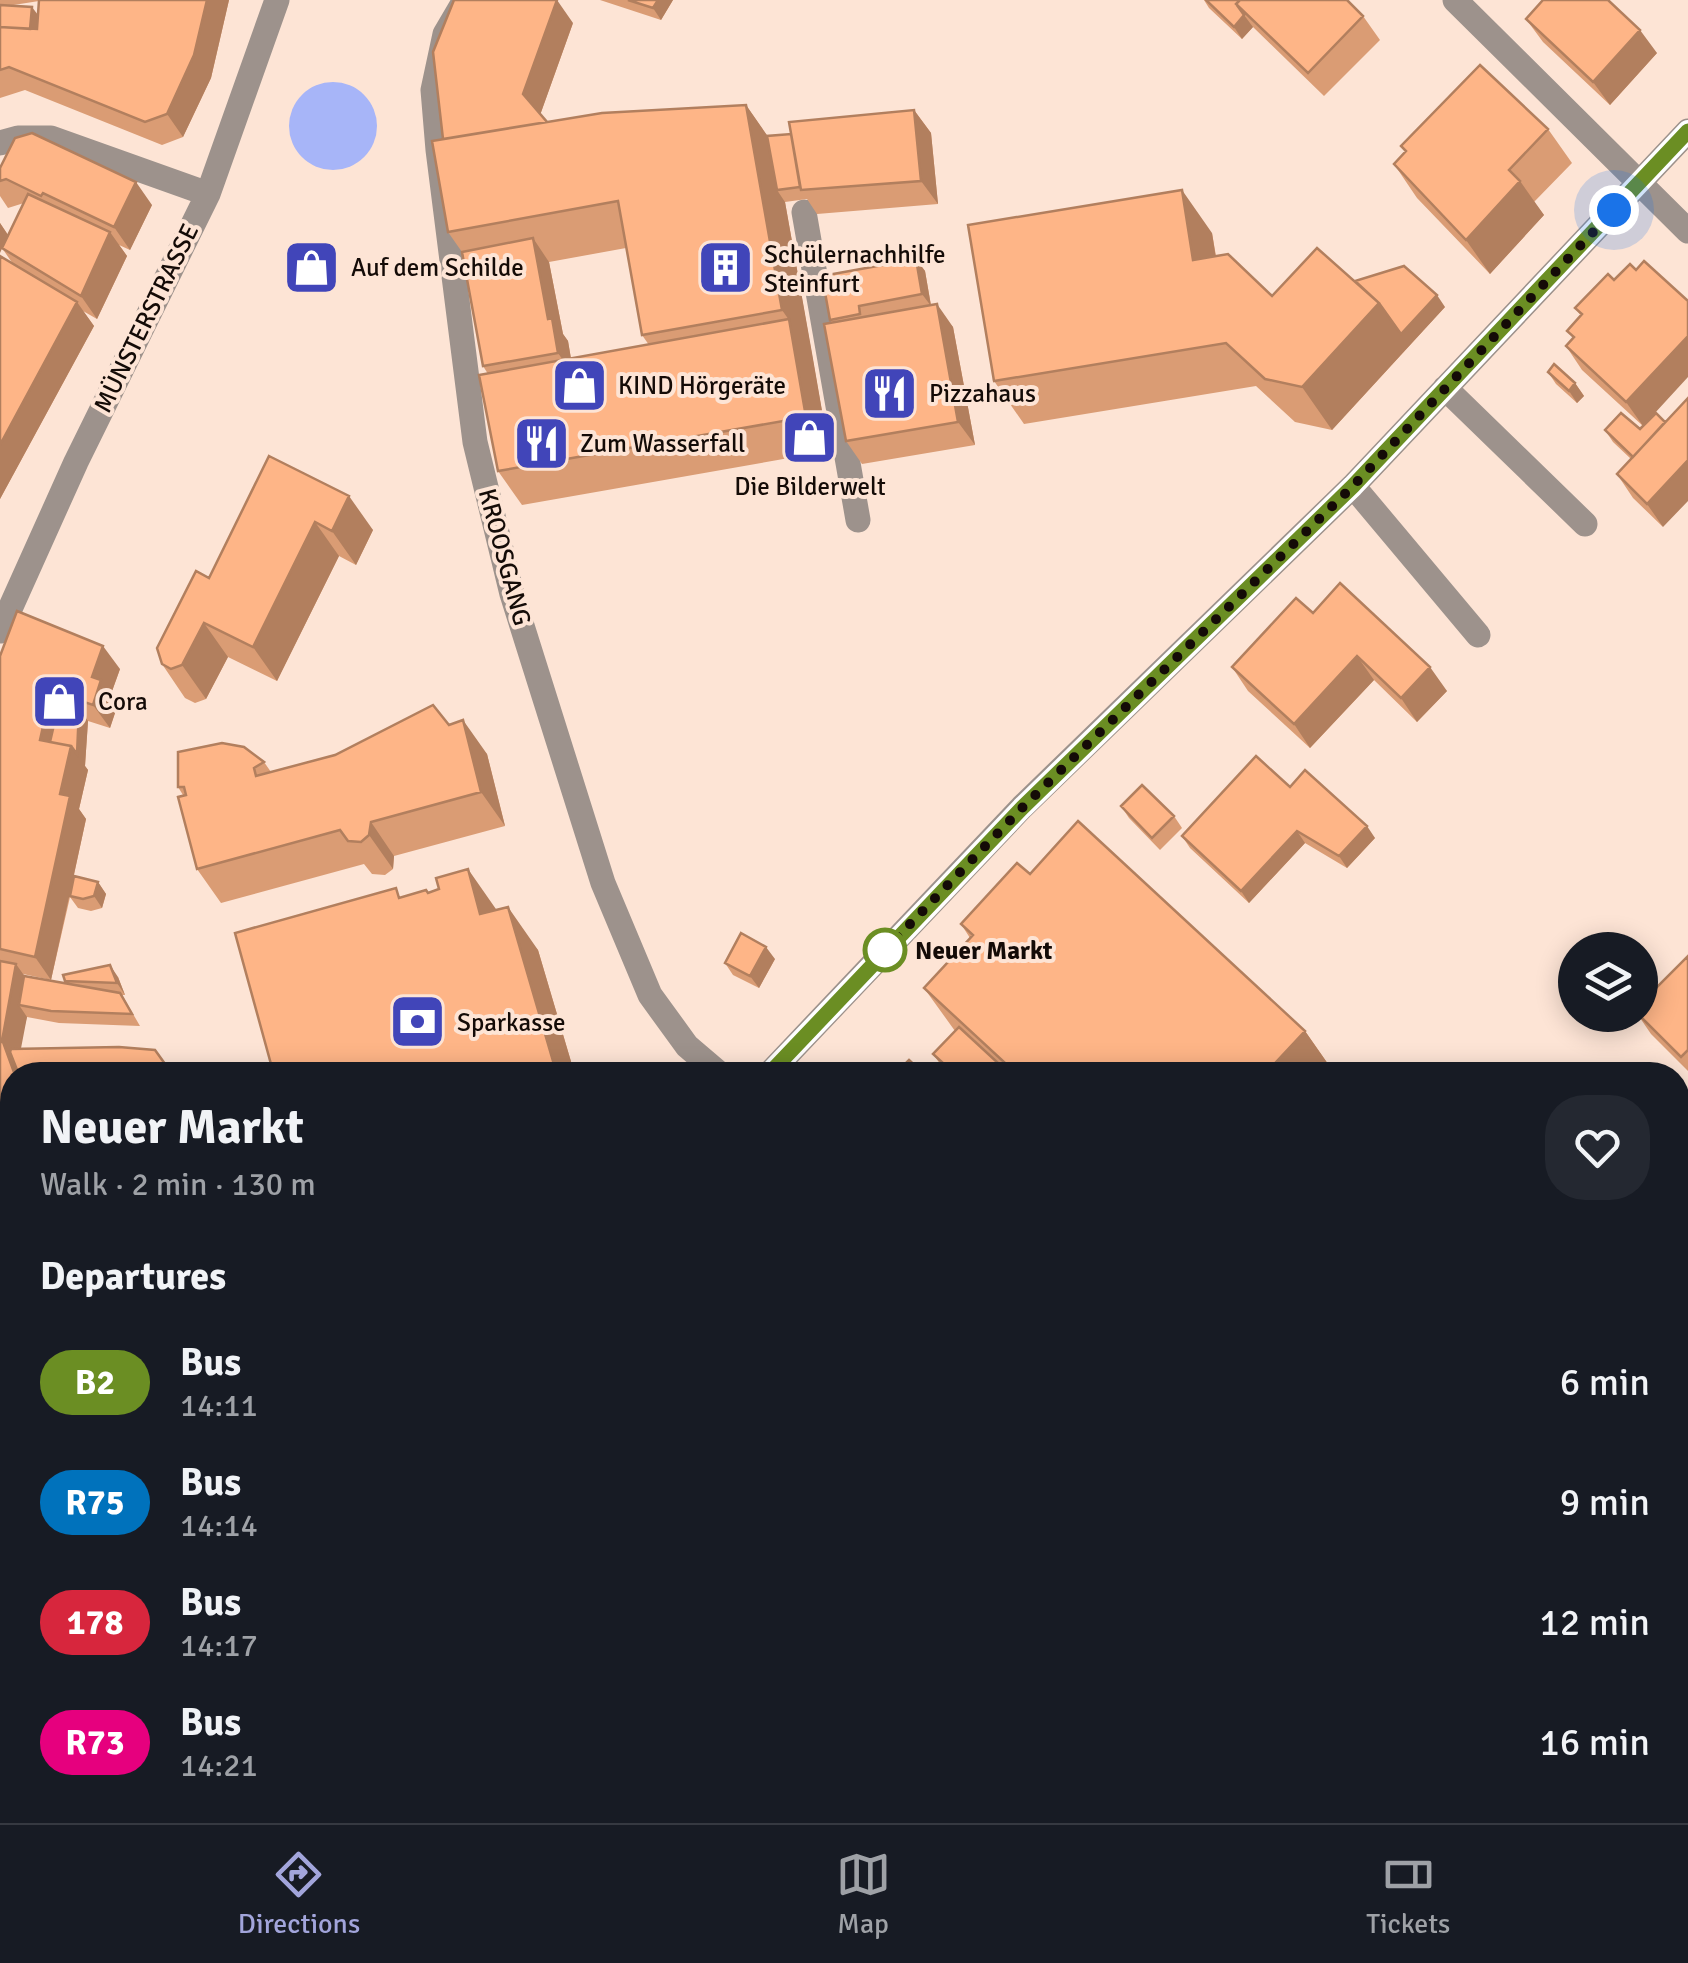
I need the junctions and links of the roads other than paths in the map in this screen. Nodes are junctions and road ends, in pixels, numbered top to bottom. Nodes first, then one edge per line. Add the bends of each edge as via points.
1 (277, 0) edge
2 (465, 0) edge
3 (1454, 0) edge
4 (1688, 132) edge
5 (0, 143) edge
6 (1638, 184) junction
7 (208, 194) junction
8 (804, 212) edge
9 (1688, 232) edge
10 (1444, 388) junction
11 (1353, 486) junction
12 (858, 520) dead end
13 (1585, 524) dead end
14 (0, 630) edge
15 (1478, 634) dead end
16 (706, 1062) edge
17 (780, 1062) edge

1 - 7 street, MÜNSTERSTRASSE
2 - 16 street, KROOSGANG via 445,34 433,90 475,442 512,594 603,883 650,995
3 - 6 street
4 - 6 street
5 - 7 street via 51,138
6 - 9 street
6 - 10 street
7 - 14 street, MÜNSTERSTRASSE
8 - 12 street
10 - 11 street
10 - 13 street
11 - 15 street
11 - 17 street via 1022,808

